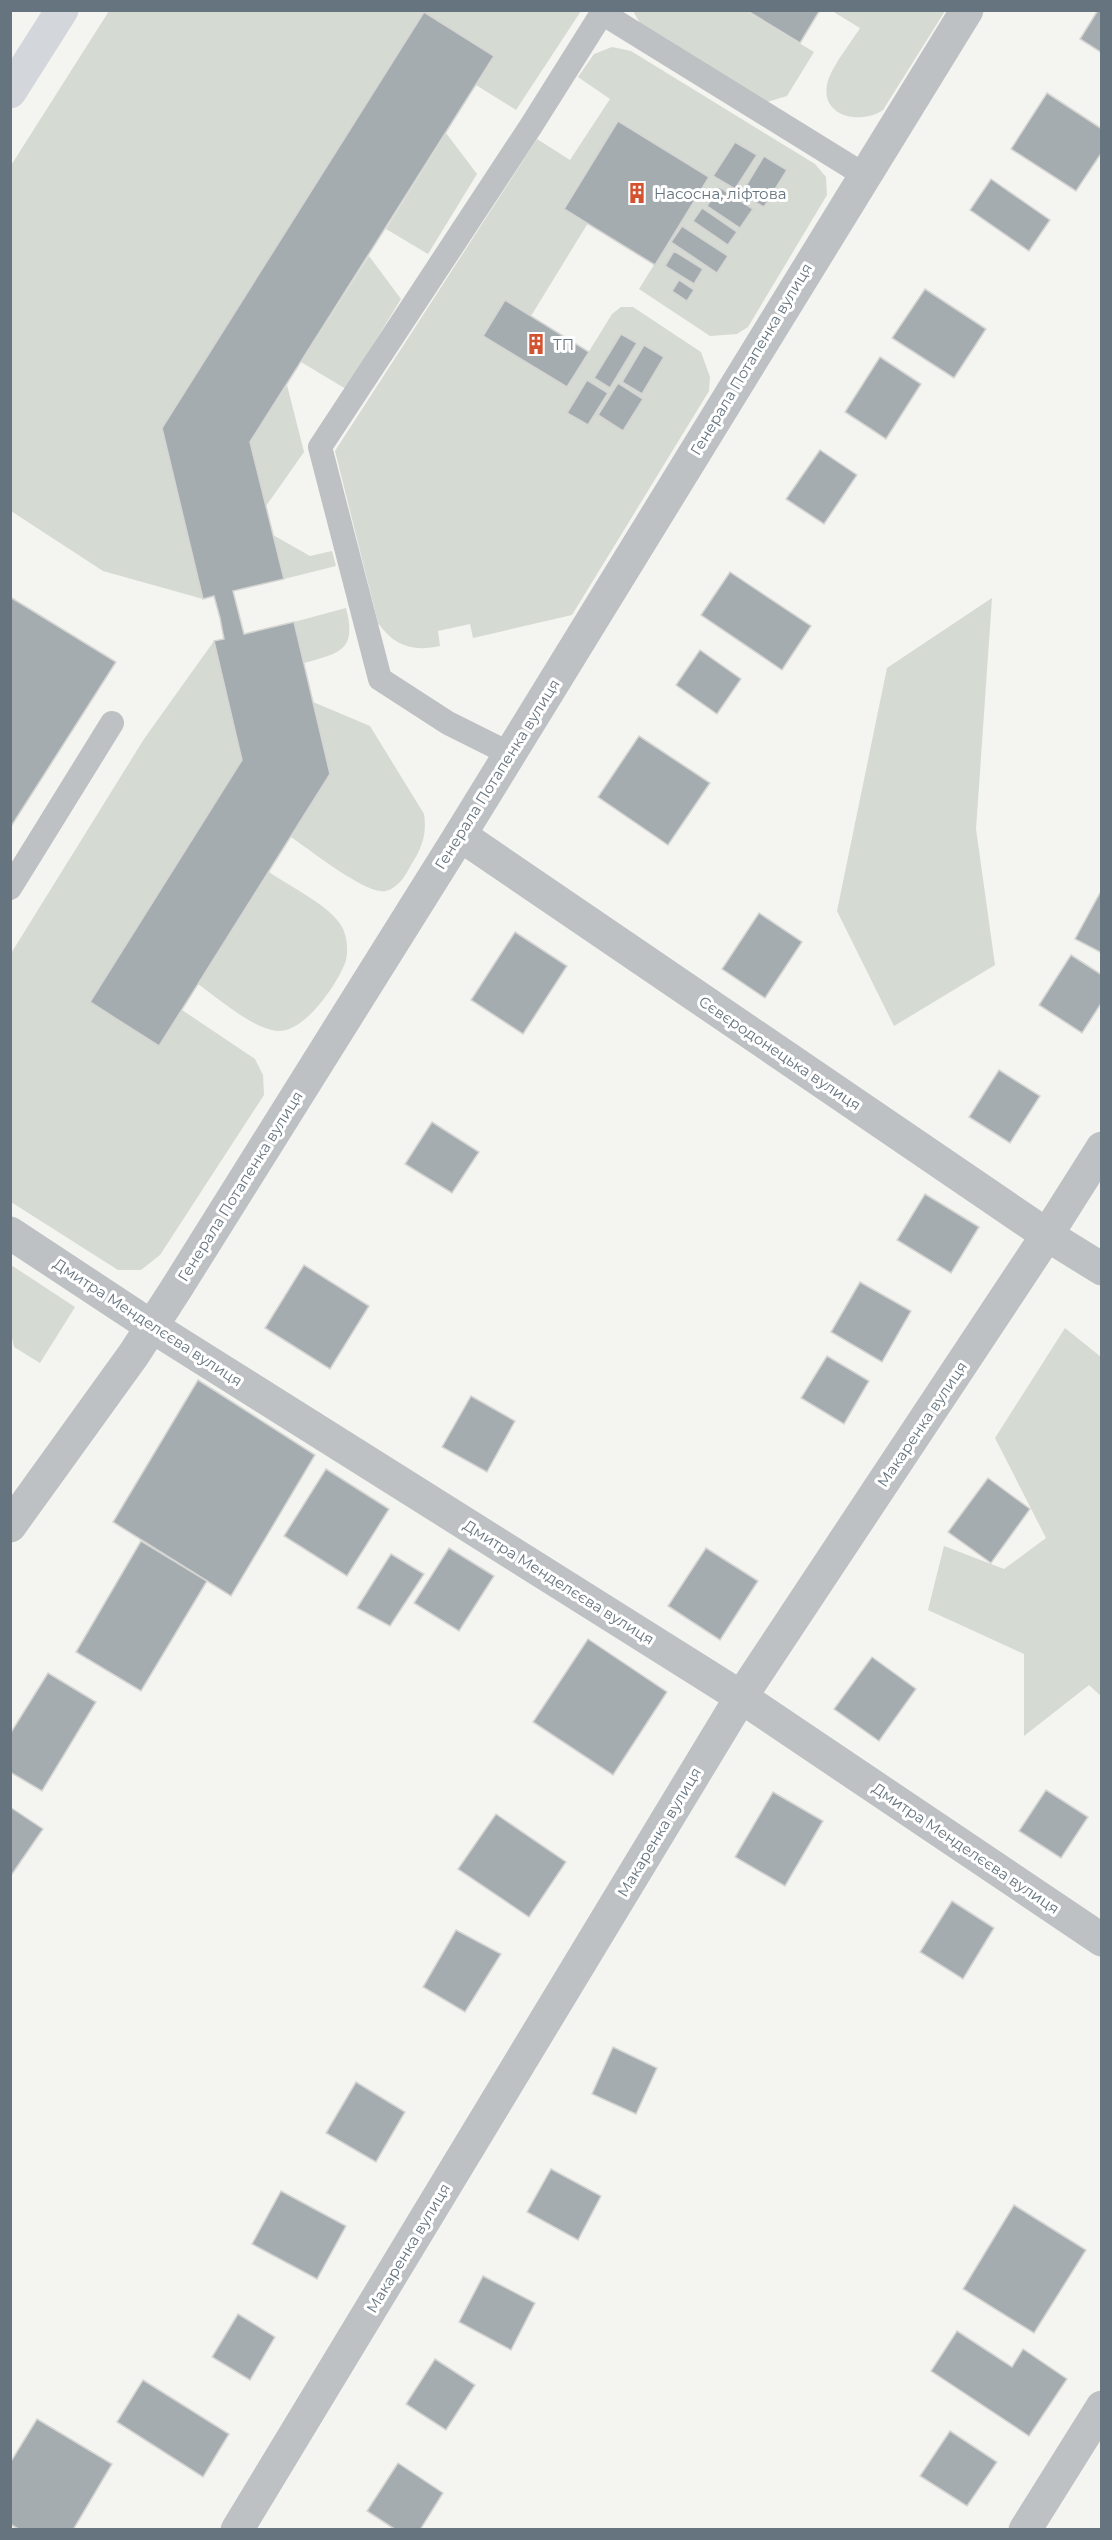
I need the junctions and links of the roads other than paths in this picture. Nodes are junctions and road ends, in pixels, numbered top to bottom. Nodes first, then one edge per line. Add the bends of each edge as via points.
1 (62, 10) edge
2 (967, 10) edge
3 (603, 12) edge
4 (10, 92) edge
5 (864, 174) junction
6 (112, 723) dead end
7 (510, 754) junction
8 (460, 835) junction
9 (10, 888) edge
10 (1101, 1148) edge
11 (10, 1233) edge
12 (1047, 1235) junction
13 (1101, 1269) edge
14 (152, 1326) junction
15 (10, 1526) edge
16 (741, 1697) junction
17 (1101, 1940) edge
18 (1101, 2406) edge
19 (237, 2529) edge
20 (1025, 2529) edge

1 - 4 main road
2 - 5 street, Генерала Потапенка вулиця
3 - 5 lane
3 - 7 lane via 320,447 380,679 448,723
5 - 7 street, Генерала Потапенка вулиця
6 - 9 lane
7 - 8 street, Генерала Потапенка вулиця
8 - 12 street, Сєвєродонецька вулиця
8 - 14 street, Генерала Потапенка вулиця
10 - 12 street, Макаренка вулиця
11 - 14 street, Дмитра Менделєєва вулиця
12 - 13 street, Сєвєродонецька вулиця
12 - 16 street, Макаренка вулиця
14 - 15 street, Генерала Потапенка вулиця
14 - 16 street, Дмитра Менделєєва вулиця
16 - 17 street, Дмитра Менделєєва вулиця
16 - 19 street, Макаренка вулиця
18 - 20 street

